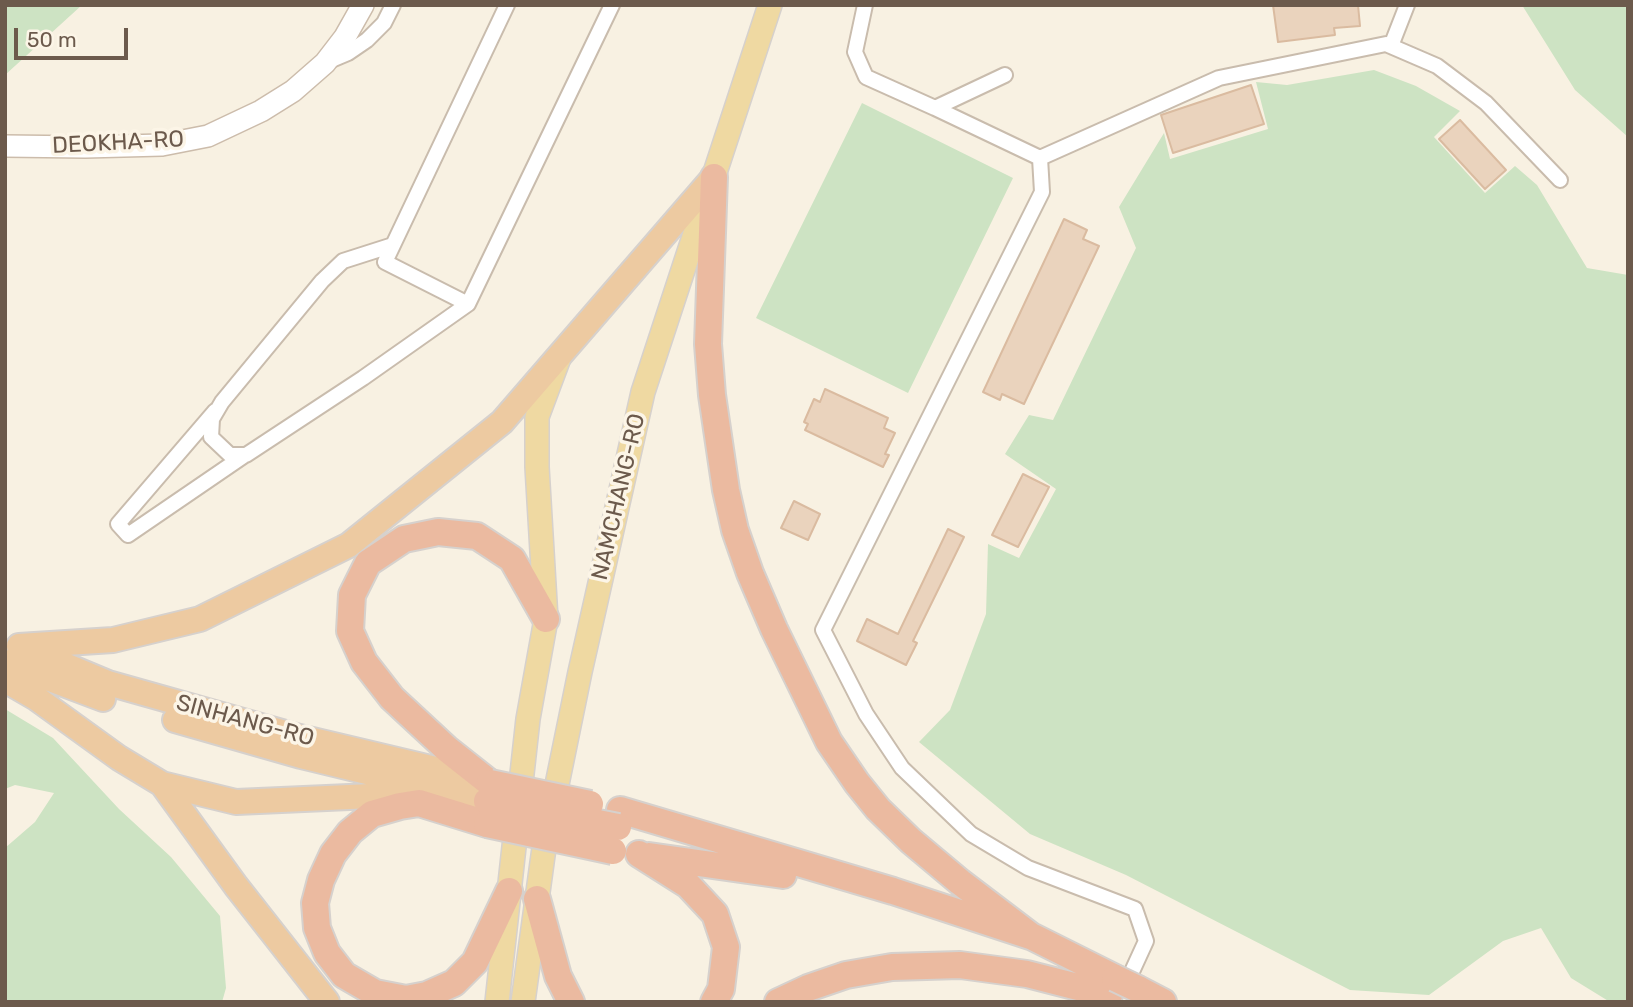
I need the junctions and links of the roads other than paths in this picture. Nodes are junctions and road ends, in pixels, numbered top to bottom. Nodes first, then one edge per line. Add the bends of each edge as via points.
1 (363, 5) edge
2 (393, 5) edge
3 (507, 5) edge
4 (612, 5) edge
5 (770, 5) edge
6 (865, 5) edge
7 (1407, 5) edge
8 (1391, 46) junction
9 (325, 63) junction
10 (1006, 75) dead end
11 (935, 108) junction
12 (5, 146) edge
13 (1040, 158) junction
14 (714, 177) junction
15 (1560, 180) dead end
16 (393, 245) junction
17 (468, 304) junction
18 (561, 353) junction
19 (222, 402) junction
20 (246, 455) junction
21 (547, 619) junction
22 (10, 649) edge
23 (5, 680) edge
24 (162, 784) junction
25 (419, 803) junction
26 (488, 803) junction
27 (617, 829) junction
28 (639, 855) junction
29 (783, 875) junction
30 (509, 891) junction
31 (537, 899) junction
32 (1031, 936) junction
33 (1119, 994) edge
34 (327, 1002) edge
35 (497, 1002) edge
36 (523, 1002) edge
37 (571, 1002) edge
38 (714, 1002) edge
39 (778, 1002) edge
40 (1163, 1002) edge

1 - 9 main road, DEOKHA-RO
2 - 9 street via 368,40
3 - 16 street
4 - 17 street
5 - 14 main road, NAMCHANG-RO
6 - 11 street via 855,52 866,78
7 - 8 street
8 - 13 street via 1219,78
8 - 15 street via 1437,65 1486,103
9 - 12 main road, DEOKHA-RO via 261,111 208,136 162,145
10 - 11 street
11 - 13 street
13 - 33 street via 1042,192 823,630 866,714 902,768 971,834 1028,868 1135,909 1146,941
14 - 18 highway
14 - 31 main road, NAMCHANG-RO via 643,392 580,672
14 - 32 highway via 708,344 712,395 726,490 750,573 829,742 857,783 911,841
16 - 17 street via 385,262
16 - 19 street via 344,261 322,281
17 - 20 street
18 - 21 main road via 537,417
18 - 22 highway via 502,422 349,545 200,619 113,640
19 - 20 street via 212,419 211,437 230,455
19 - 20 street via 118,524 128,535
21 - 26 highway via 512,559 477,536 438,532 404,539 368,563 352,595 350,631 364,662 392,698 447,749
21 - 30 main road via 528,719
22 - 26 highway, SINHANG-RO via 107,701
23 - 24 highway
24 - 25 highway via 236,802 372,796
24 - 34 highway
25 - 26 highway
25 - 30 highway via 372,814 333,854 321,880 315,903 317,928 327,953 344,975 375,993 406,999 454,983 475,962
26 - 27 highway, bridge
27 - 28 highway
27 - 29 highway
27 - 32 highway via 893,891
28 - 29 highway
28 - 38 highway via 688,885 715,914 726,947 721,989
29 - 33 highway via 1029,954
30 - 35 main road
31 - 36 main road, NAMCHANG-RO
31 - 37 highway via 558,976
32 - 33 highway
33 - 39 highway via 960,965 892,967 846,975
33 - 40 highway

